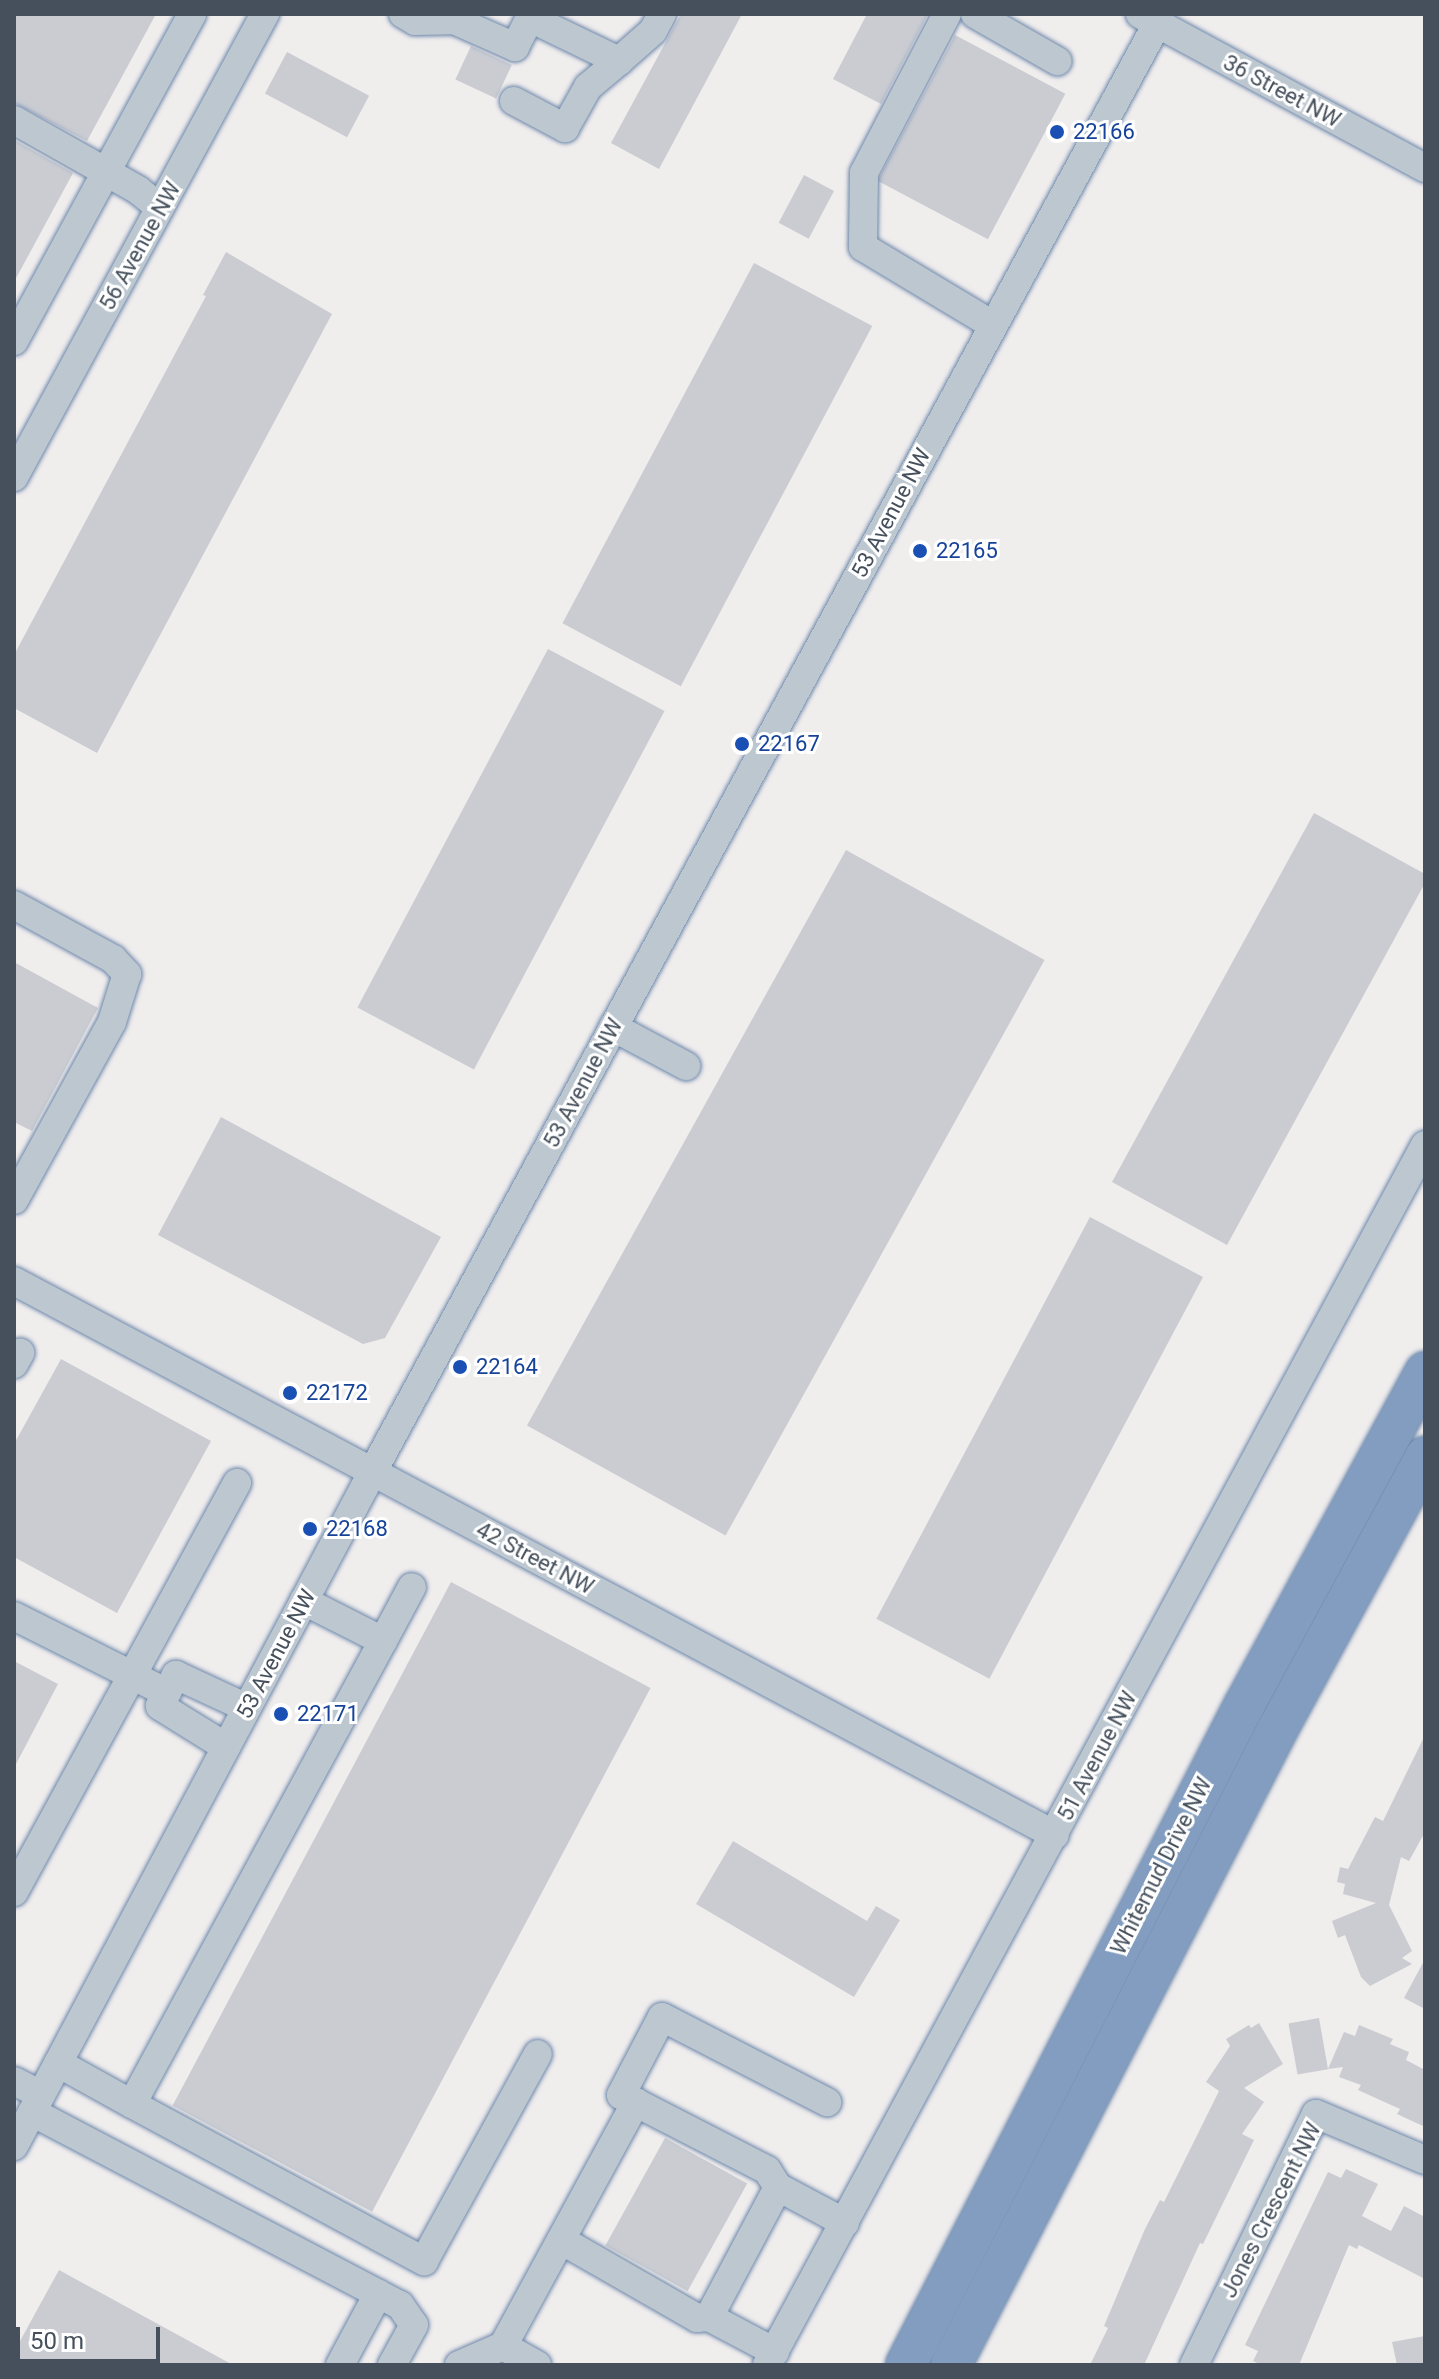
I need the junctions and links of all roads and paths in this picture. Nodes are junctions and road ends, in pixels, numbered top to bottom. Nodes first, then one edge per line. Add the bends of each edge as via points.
1 (192, 14) edge
2 (265, 14) edge
3 (403, 14) edge
4 (662, 14) edge
5 (947, 14) edge
6 (975, 14) edge
7 (1148, 19) edge
8 (619, 61) junction
9 (1057, 61) dead end
10 (514, 101) dead end
11 (14, 120) edge
12 (1425, 168) edge
13 (106, 172) junction
14 (160, 208) junction
15 (993, 325) junction
16 (14, 341) edge
17 (14, 477) edge
18 (14, 905) edge
19 (613, 1027) junction
20 (686, 1066) dead end
21 (1425, 1145) edge
22 (14, 1200) edge
23 (14, 1281) edge
24 (1425, 1372) edge
25 (1425, 1457) edge
26 (373, 1471) junction
27 (237, 1483) dead end
28 (412, 1587) dead end
29 (304, 1601) junction
30 (14, 1616) edge
31 (383, 1641) junction
32 (130, 1674) junction
33 (167, 1693) junction
34 (247, 1708) junction
35 (226, 1747) junction
36 (1055, 1835) junction
37 (14, 1892) edge
38 (538, 2054) dead end
39 (58, 2063) junction
40 (14, 2081) edge
41 (636, 2102) junction
42 (827, 2102) dead end
43 (37, 2103) junction
44 (132, 2104) junction
45 (14, 2146) edge
46 (1425, 2160) edge
47 (778, 2187) junction
48 (845, 2223) junction
49 (561, 2240) junction
50 (378, 2294) junction
51 (709, 2317) junction
52 (503, 2346) junction
53 (771, 2358) edge
54 (340, 2365) edge
55 (392, 2365) edge
56 (459, 2365) edge
57 (537, 2365) edge
58 (906, 2365) edge
59 (951, 2365) edge
60 (1194, 2365) edge

1 - 13 street
2 - 14 street, 56 Avenue NW
3 - 8 street via 415,21 454,20 515,47 530,18
4 - 8 street via 653,31
5 - 15 street via 864,173 863,247
6 - 9 street
7 - 12 street, 36 Street NW
7 - 15 street, 53 Avenue NW
8 - 10 street via 588,87 565,128
11 - 13 street
13 - 14 street
13 - 16 street
14 - 17 street, 56 Avenue NW
15 - 19 street, 53 Avenue NW
18 - 22 street via 113,959 127,974 112,1022
19 - 20 street
19 - 26 street, 53 Avenue NW
21 - 36 street, 51 Avenue NW
23 - 26 street, 42 Street NW
24 - 58 highway, Whitemud Drive NW via 1244,1706
25 - 59 highway, Whitemud Drive NW via 1277,1730
26 - 29 street, 53 Avenue NW
26 - 36 street, 42 Street NW
27 - 32 street
28 - 31 street
29 - 31 street
29 - 34 street, 53 Avenue NW
30 - 32 street
31 - 44 street
32 - 33 street
32 - 37 street
33 - 34 street via 176,1675
33 - 35 street via 160,1706
34 - 35 street, 53 Avenue NW
35 - 39 street, 53 Avenue NW
36 - 48 street, 51 Avenue NW
38 - 44 street via 424,2261
39 - 43 street, 53 Avenue NW
39 - 44 street
40 - 43 street
41 - 42 street via 621,2095 662,2017
41 - 47 street via 767,2170
41 - 49 street
43 - 45 street, 53 Avenue NW
43 - 50 street
46 - 60 street, Jones Crescent NW via 1316,2114
47 - 48 street
47 - 51 street
48 - 53 street, 51 Avenue NW
49 - 51 street via 697,2318
49 - 52 street
50 - 54 street
50 - 55 street via 400,2305 414,2325
51 - 53 street
52 - 56 street
52 - 57 street

